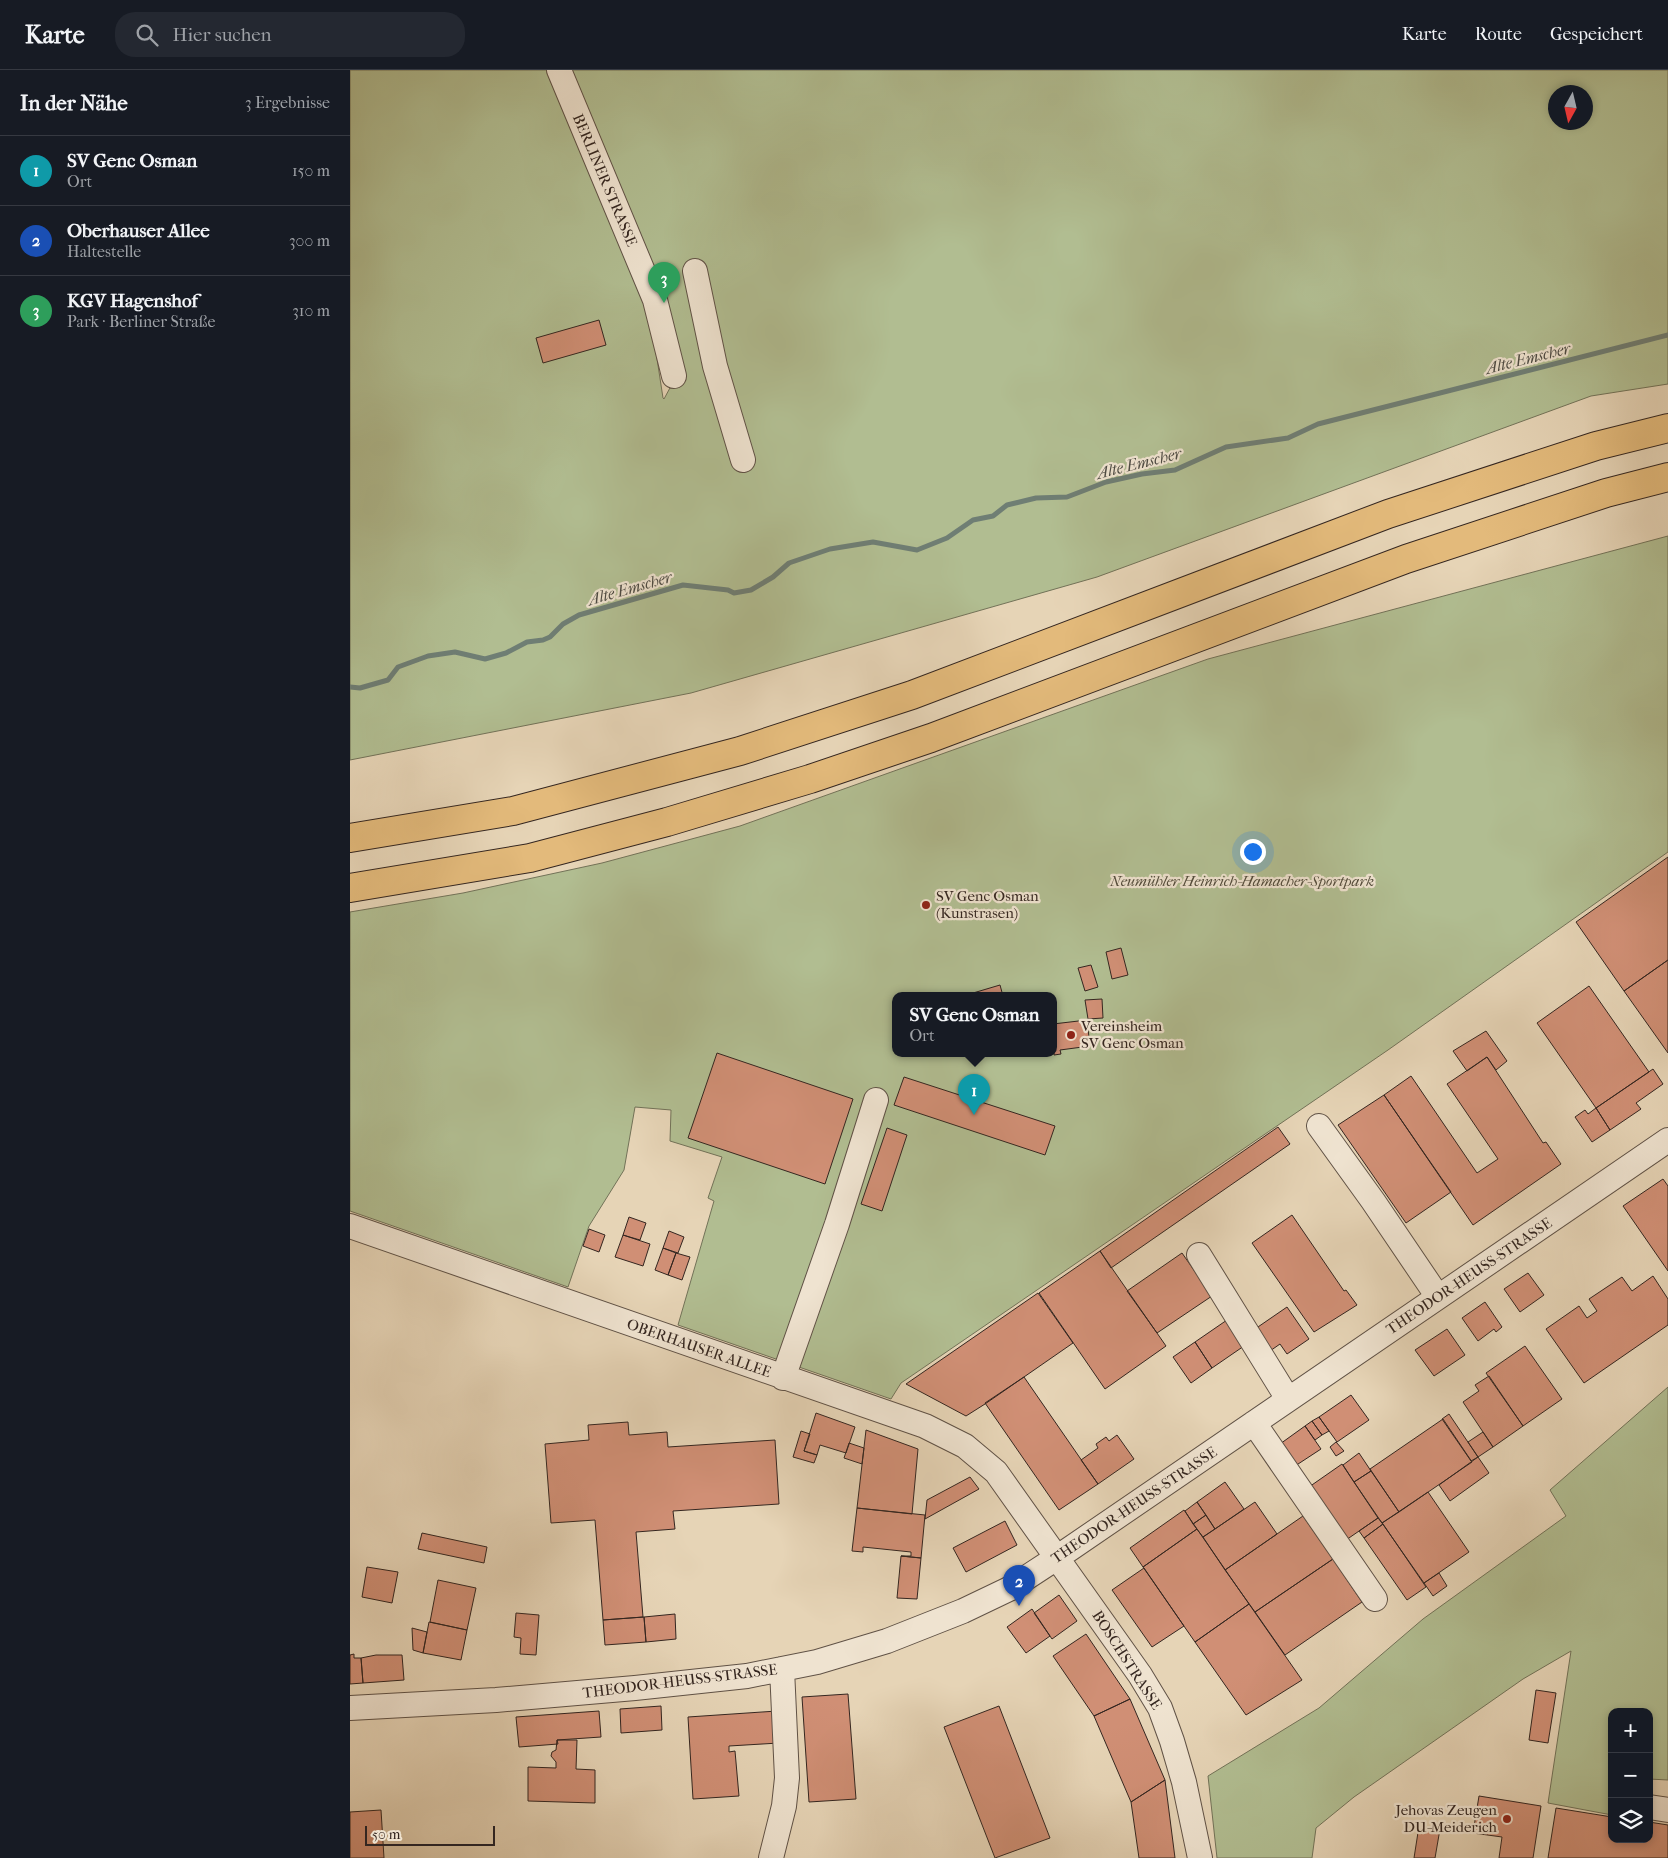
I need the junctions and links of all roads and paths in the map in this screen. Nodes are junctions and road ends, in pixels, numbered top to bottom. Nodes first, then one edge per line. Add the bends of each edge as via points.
1 (559, 70) edge
2 (695, 271) dead end
3 (674, 376) dead end
4 (1668, 428) edge
5 (743, 460) dead end
6 (1668, 477) edge
7 (350, 838) edge
8 (350, 888) edge
9 (876, 1100) dead end
10 (1319, 1126) dead end
11 (1668, 1140) edge
12 (350, 1226) edge
13 (1199, 1255) dead end
14 (1438, 1297) junction
15 (783, 1378) junction
16 (1288, 1399) junction
17 (1254, 1423) junction
18 (1058, 1557) junction
19 (1375, 1599) dead end
20 (782, 1669) junction
21 (350, 1708) edge
22 (1653, 1808) edge
23 (1668, 1810) edge
24 (771, 1858) edge
25 (1200, 1858) edge

1 - 3 street, BERLINER STRASSE via 655,300
2 - 5 street via 716,366
4 - 7 highway via 1587,449 1388,514 912,695 740,750 513,811
6 - 8 highway via 1606,493 1406,559 931,738 810,779 667,822 530,858
9 - 15 street
10 - 14 street
11 - 14 street, THEODOR-HEUSS-STRASSE
12 - 15 street, OBERHAUSER ALLEE
13 - 16 street
14 - 16 street, THEODOR-HEUSS-STRASSE
15 - 18 street, OBERHAUSER ALLEE via 925,1426 965,1446 996,1472
16 - 17 street, THEODOR-HEUSS-STRASSE
17 - 18 street, THEODOR-HEUSS-STRASSE
17 - 19 street
18 - 20 street, THEODOR-HEUSS-STRASSE via 1009,1589 963,1611 887,1641
18 - 25 street, BOSCHSTRASSE via 1160,1708 1184,1782
20 - 21 street, THEODOR-HEUSS-STRASSE via 635,1688
20 - 24 street via 787,1778 784,1806
22 - 23 street

